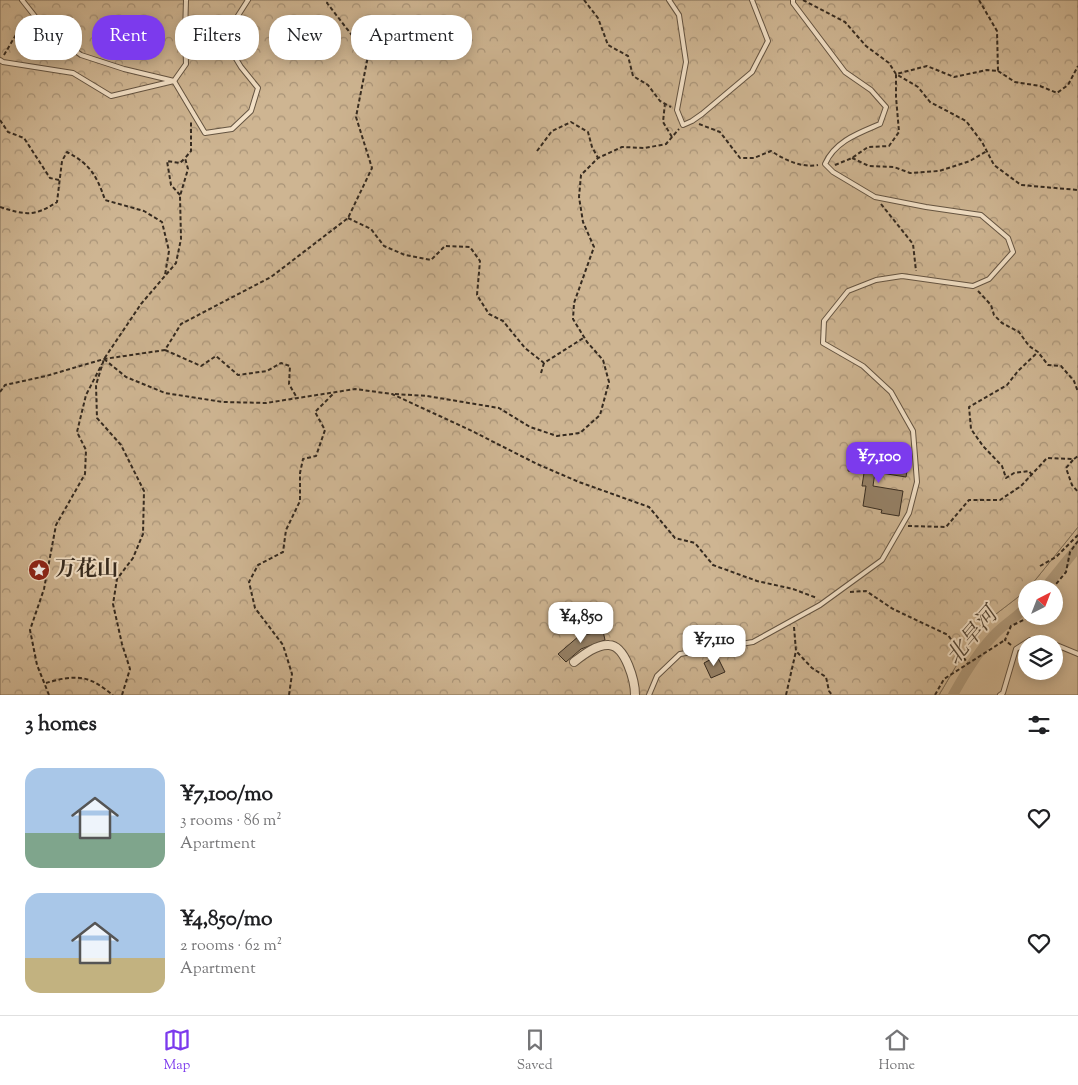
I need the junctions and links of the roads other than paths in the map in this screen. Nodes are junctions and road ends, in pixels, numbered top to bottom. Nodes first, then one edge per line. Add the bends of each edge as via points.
1 (22, 0) edge
2 (186, 0) edge
3 (248, 0) edge
4 (669, 0) edge
5 (752, 0) edge
6 (793, 0) edge
7 (0, 60) edge
8 (174, 81) junction
9 (1063, 648) edge
10 (1018, 649) edge
11 (1078, 654) edge
12 (574, 662) dead end
13 (635, 695) edge
14 (649, 695) edge
15 (1000, 695) edge

1 - 8 lane via 45,29 81,54
2 - 8 lane via 186,64
3 - 8 lane via 232,25 227,44 258,88 251,112 232,129 205,133
4 - 5 lane via 679,15 686,62 678,110 683,125 692,122 752,72 768,41
6 - 14 lane via 844,72 871,90 886,107 880,124 842,142 825,164 875,197 980,215 1008,238 1013,252 989,279 973,286 902,276 876,280 848,291 824,321 823,343 863,366 891,392 913,431 917,482 909,513 882,560 838,593 754,642 680,654 658,676
7 - 8 lane via 73,74 111,96
9 - 11 lane
10 - 15 lane
12 - 13 street via 586,652 608,644 614,646 627,661

